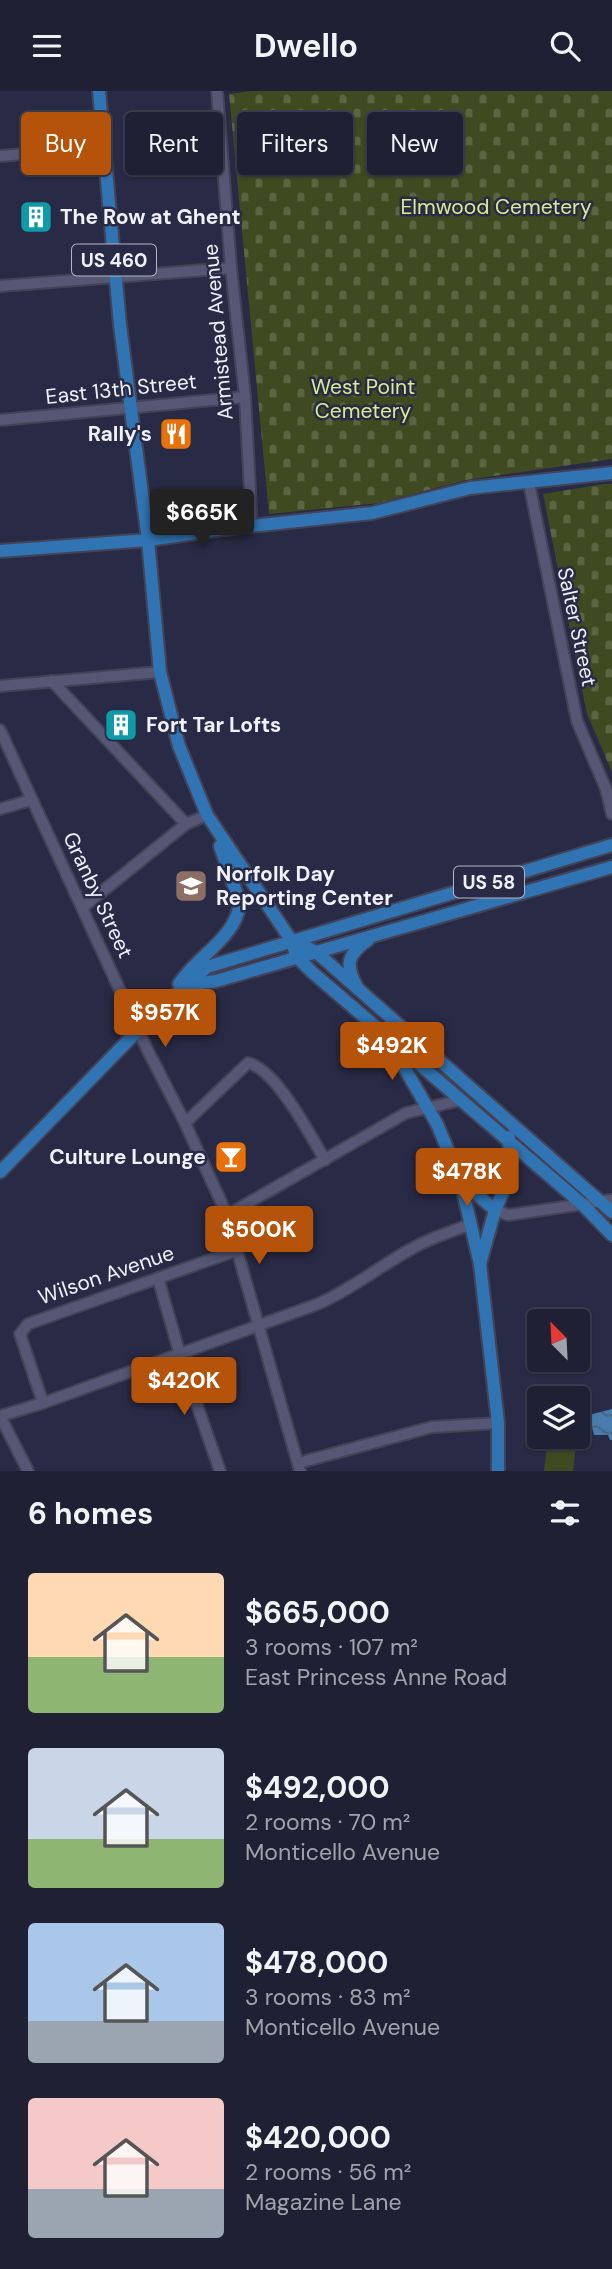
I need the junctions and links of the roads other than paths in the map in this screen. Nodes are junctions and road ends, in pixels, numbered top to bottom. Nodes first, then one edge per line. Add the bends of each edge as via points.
1 (99, 91) edge
2 (217, 91) edge
3 (101, 112) edge
4 (21, 154) edge
5 (0, 156) edge
6 (106, 175) edge
7 (231, 268) junction
8 (115, 275) junction
9 (0, 286) edge
10 (245, 397) junction
11 (130, 407) junction
12 (0, 420) edge
13 (612, 473) edge
14 (529, 484) junction
15 (252, 527) junction
16 (148, 540) junction
17 (0, 551) edge
18 (160, 673) junction
19 (52, 681) junction
20 (0, 686) edge
21 (0, 730) edge
22 (31, 800) junction
23 (0, 809) edge
24 (612, 814) edge
25 (207, 815) junction
26 (186, 824) junction
27 (214, 829) junction
28 (612, 845) edge
29 (612, 867) edge
30 (83, 907) junction
31 (374, 936) junction
32 (291, 940) junction
33 (316, 952) junction
34 (298, 957) junction
35 (187, 985) junction
36 (360, 993) junction
37 (171, 997) junction
38 (139, 1029) junction
39 (387, 1038) junction
40 (461, 1101) junction
41 (427, 1108) junction
42 (506, 1121) junction
43 (185, 1123) junction
44 (510, 1141) junction
45 (325, 1160) junction
46 (0, 1171) edge
47 (460, 1179) junction
48 (606, 1201) edge
49 (582, 1204) junction
50 (495, 1210) junction
51 (612, 1212) edge
52 (228, 1215) junction
53 (469, 1225) junction
54 (612, 1235) edge
55 (238, 1250) junction
56 (480, 1264) junction
57 (158, 1278) junction
58 (259, 1324) junction
59 (180, 1353) junction
60 (43, 1403) junction
61 (0, 1416) edge
62 (498, 1423) junction
63 (299, 1467) edge
64 (28, 1471) edge
65 (220, 1471) edge
66 (498, 1471) edge

1 - 3 main road, US 460
2 - 7 street, Armistead Avenue
4 - 5 street
6 - 8 main road, US 460
7 - 8 street
7 - 10 street, Armistead Avenue
8 - 9 street
8 - 11 main road, US 460
10 - 11 street, East 13th Street
10 - 15 street, Armistead Avenue
11 - 12 street, East 13th Street
11 - 16 main road, US 460
13 - 14 main road
14 - 15 main road via 470,488 372,513
14 - 24 street, Salter Street via 577,721
15 - 16 main road
16 - 17 main road
16 - 18 main road, US 460
18 - 19 street
18 - 25 main road, US 460 via 179,746
19 - 20 street
19 - 26 street
21 - 22 street, Granby Street
22 - 23 street
22 - 30 street, Granby Street
25 - 26 street
25 - 27 main road, US 460
26 - 30 street
27 - 32 main road, US 460
27 - 37 main road via 240,903 239,912 231,929 196,963
28 - 32 main road, US 58
29 - 31 main road, US 58
30 - 38 street, Granby Street
31 - 33 main road, US 58
31 - 36 main road via 351,957 349,969
32 - 33 main road, US 460
32 - 34 main road, US 460
32 - 35 main road, US 58 via 206,967
33 - 34 main road, US 58
33 - 36 main road, US 460
34 - 35 main road, US 58
34 - 39 main road, US 460
35 - 37 main road, US 58
36 - 42 main road, US 460
37 - 38 main road, US 58
38 - 43 street, Granby Street
38 - 46 main road, US 58
39 - 40 main road, US 460
39 - 41 main road
40 - 41 street
40 - 44 main road, US 460
41 - 45 street via 406,1113
41 - 47 main road
42 - 44 main road
42 - 48 main road, US 460
43 - 45 street via 248,1063 256,1065 287,1097
43 - 52 street, Granby Street
44 - 49 main road, US 460
44 - 50 main road via 510,1176
45 - 52 street
47 - 50 main road
47 - 53 main road
48 - 49 street
48 - 51 main road, US 460
49 - 50 street via 508,1215
49 - 54 main road, US 460
50 - 56 main road
52 - 55 street, Granby Street
53 - 56 main road
53 - 58 street via 413,1248 332,1298
55 - 57 street, Wilson Avenue
55 - 58 street, Granby Street
56 - 62 main road
57 - 59 street
57 - 60 street, Wilson Avenue via 33,1321 22,1329
58 - 59 street
58 - 63 street, Granby Street
59 - 60 street
59 - 65 street
60 - 61 street
61 - 64 street
62 - 63 street via 432,1427
62 - 66 main road

